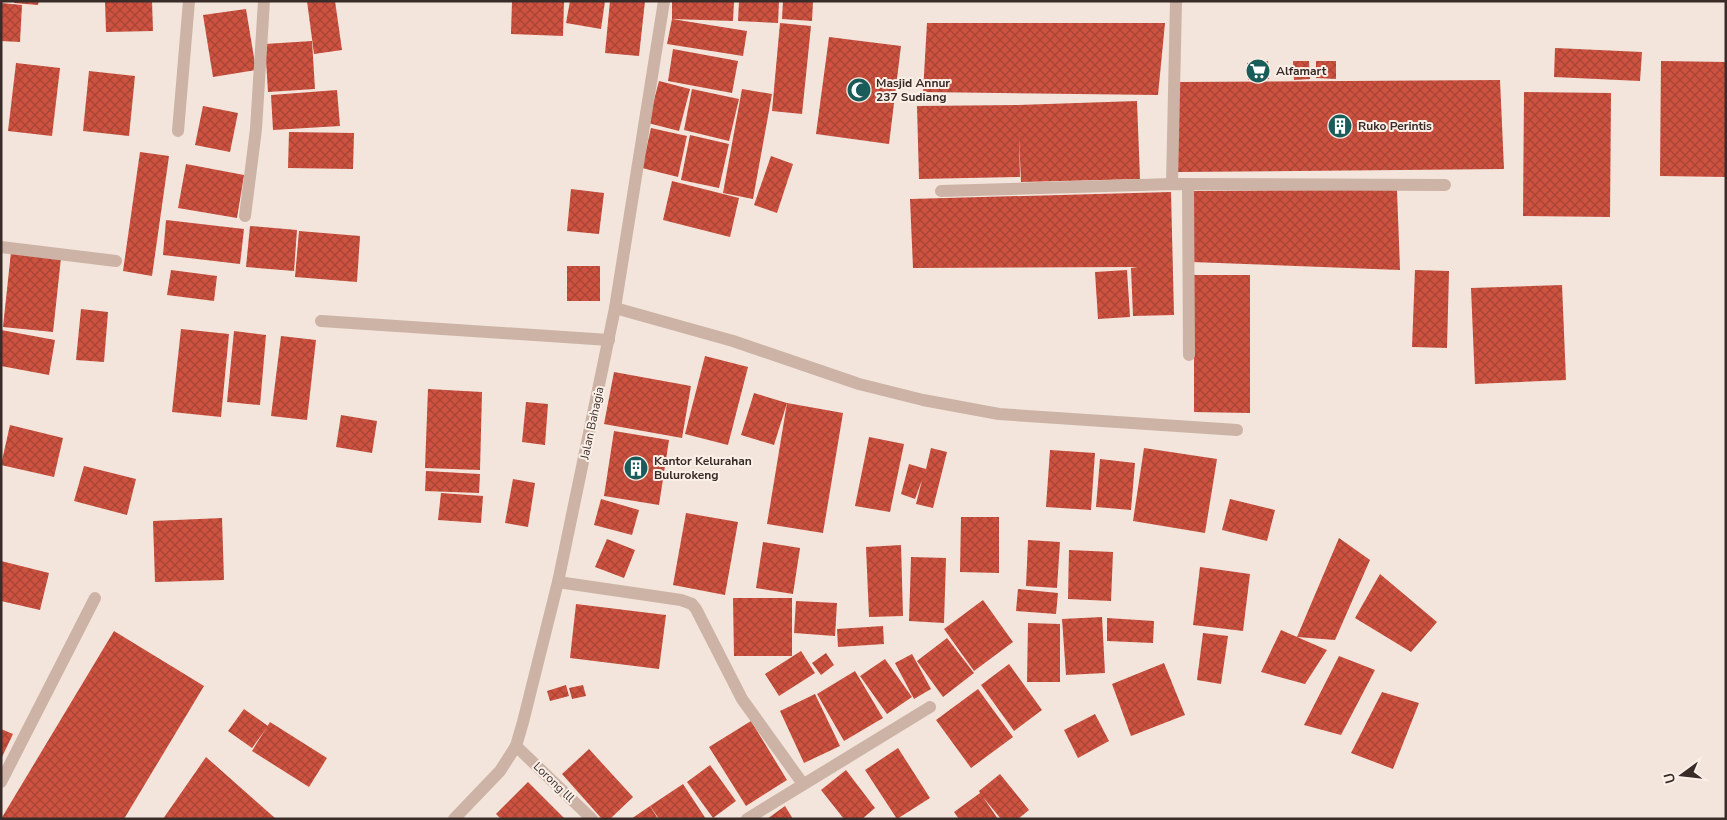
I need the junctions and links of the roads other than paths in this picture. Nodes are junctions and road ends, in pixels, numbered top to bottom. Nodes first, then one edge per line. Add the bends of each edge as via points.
1 (189, 1) edge
2 (264, 1) edge
3 (664, 1) edge
4 (1176, 1) edge
5 (178, 131) dead end
6 (1172, 184) junction
7 (1188, 185) junction
8 (1445, 185) dead end
9 (941, 191) dead end
10 (245, 216) dead end
11 (1, 247) edge
12 (116, 261) dead end
13 (616, 308) junction
14 (321, 321) dead end
15 (609, 340) junction
16 (1189, 356) dead end
17 (1237, 430) dead end
18 (558, 582) junction
19 (95, 598) dead end
20 (930, 707) dead end
21 (516, 746) junction
22 (1, 782) edge
23 (803, 784) junction
24 (454, 819) edge
25 (592, 819) edge
26 (747, 819) edge

1 - 5 street
2 - 10 street via 256,129
3 - 13 street, Jalan Bahagia
4 - 6 street
6 - 7 street
6 - 9 street
7 - 8 street
7 - 16 street
11 - 12 street
13 - 15 street, Jalan Bahagia
13 - 17 street via 732,341 859,384 963,408 999,414
14 - 15 street
15 - 18 street, Jalan Bahagia
18 - 21 street, Jalan Bahagia
18 - 23 street via 692,604 742,699
19 - 22 street
20 - 23 street
21 - 24 street, Jalan Bahagia via 500,771
21 - 25 street, Lorong lll
23 - 26 street

